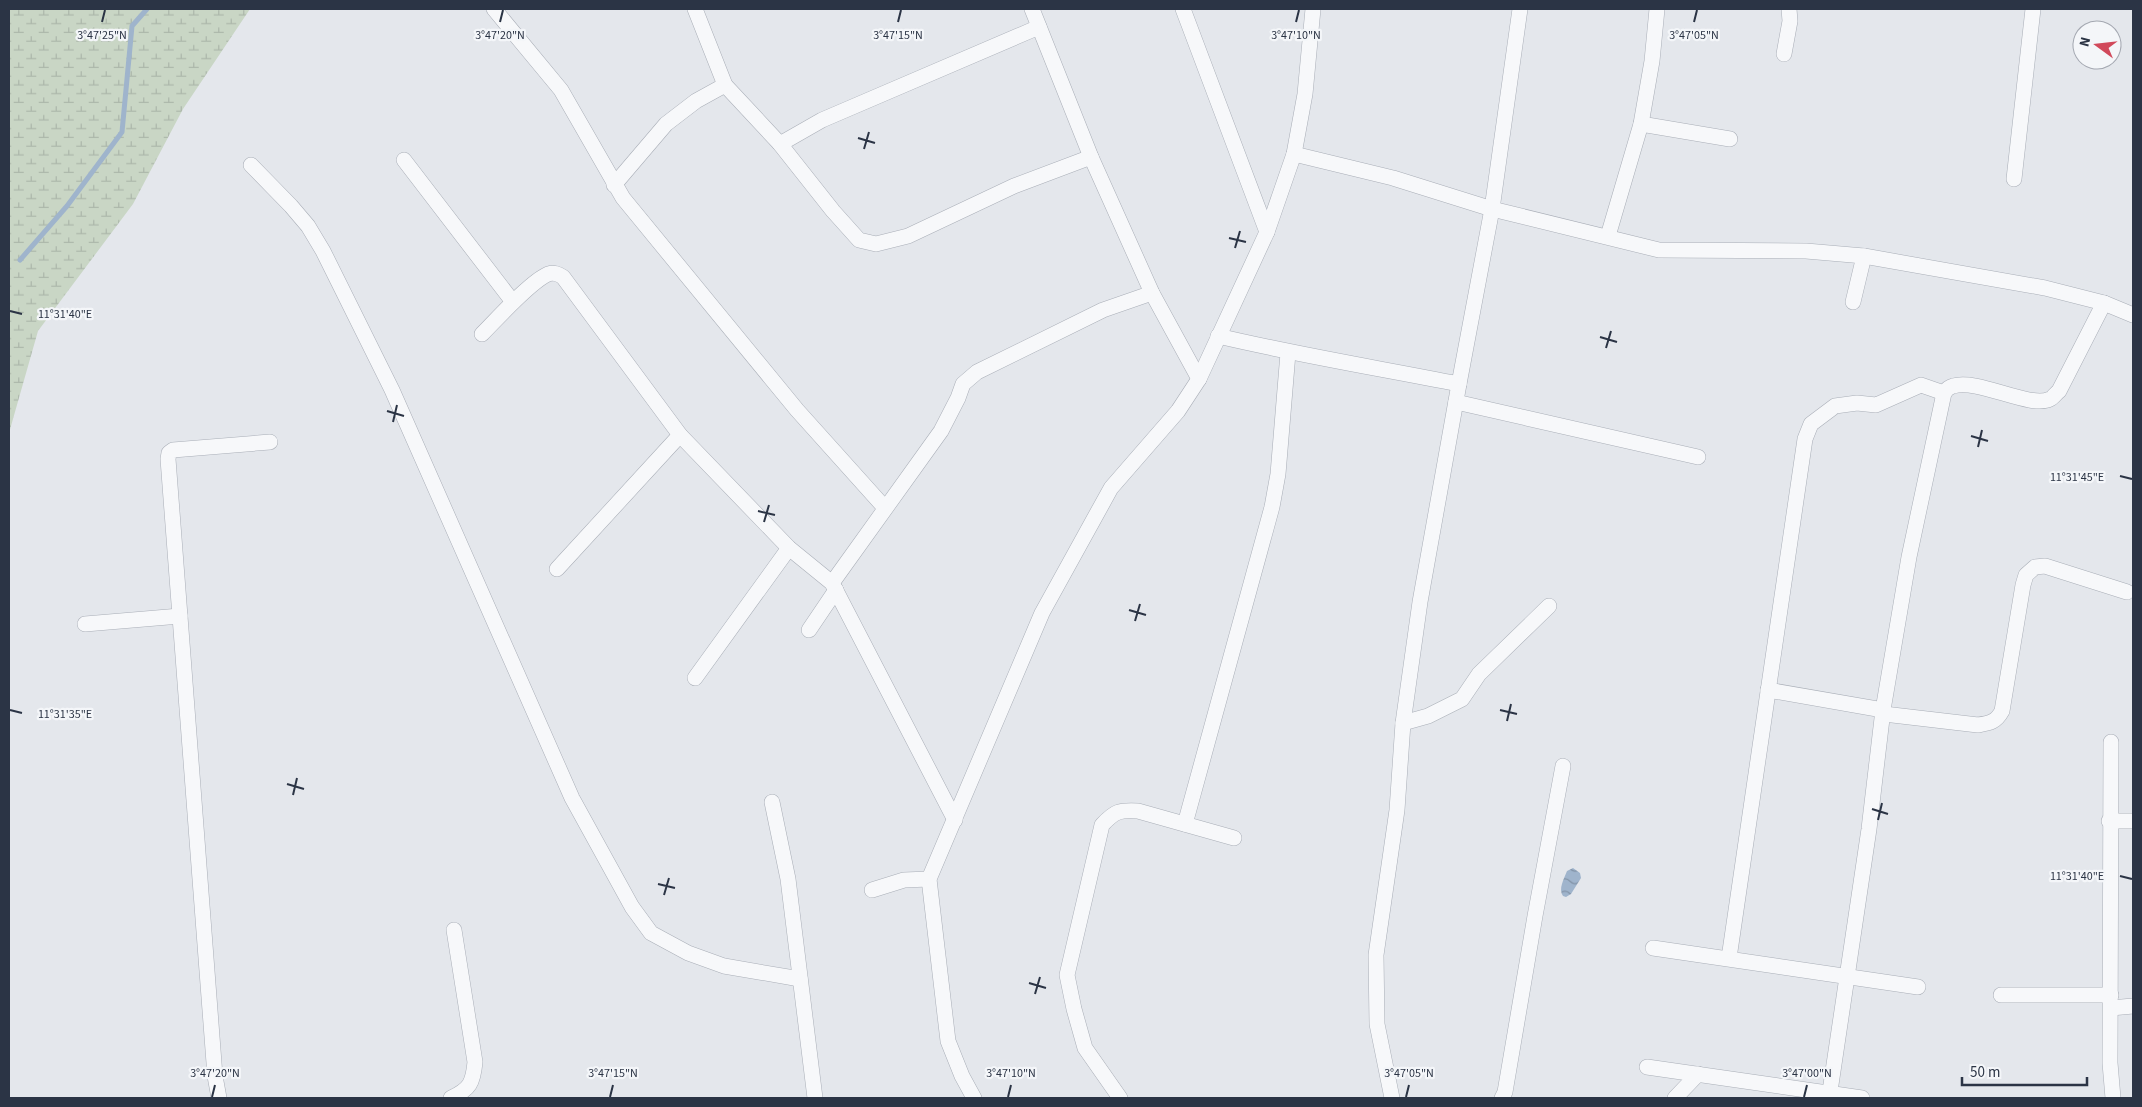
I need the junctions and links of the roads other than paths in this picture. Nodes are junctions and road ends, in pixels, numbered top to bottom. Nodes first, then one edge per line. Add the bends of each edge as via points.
1 (494, 9) edge
2 (695, 9) edge
3 (1183, 9) edge
4 (1313, 9) edge
5 (1520, 9) edge
6 (1657, 9) edge
7 (1789, 9) edge
8 (2033, 9) edge
9 (1037, 14) edge
10 (1784, 54) dead end
11 (725, 85) junction
12 (1641, 124) junction
13 (1730, 139) dead end
14 (780, 144) junction
15 (1294, 154) junction
16 (1091, 157) junction
17 (404, 160) dead end
18 (251, 165) dead end
19 (2014, 179) dead end
20 (614, 185) junction
21 (1492, 209) junction
22 (1267, 232) junction
23 (1608, 236) junction
24 (1864, 256) junction
25 (1152, 293) junction
26 (513, 302) junction
27 (1853, 302) dead end
28 (2104, 303) junction
29 (2133, 315) edge
30 (482, 334) dead end
31 (1218, 336) junction
32 (1288, 353) junction
33 (1199, 379) junction
34 (1459, 384) junction
35 (1944, 393) junction
36 (1456, 402) junction
37 (680, 435) junction
38 (270, 442) dead end
39 (1698, 457) dead end
40 (885, 508) junction
41 (789, 548) junction
42 (557, 569) dead end
43 (834, 586) junction
44 (2127, 592) dead end
45 (1549, 606) dead end
46 (180, 616) junction
47 (84, 624) dead end
48 (809, 630) dead end
49 (695, 678) dead end
50 (1768, 690) junction
51 (1884, 712) junction
52 (1403, 723) junction
53 (2111, 742) dead end
54 (1563, 766) dead end
55 (772, 802) dead end
56 (955, 820) junction
57 (2109, 821) junction
58 (2133, 821) edge
59 (1186, 824) junction
60 (1234, 838) dead end
61 (930, 880) junction
62 (872, 890) dead end
63 (454, 930) dead end
64 (1653, 948) dead end
65 (1729, 958) junction
66 (800, 978) junction
67 (1848, 978) junction
68 (1918, 987) dead end
69 (2001, 994) dead end
70 (2111, 1002) junction
71 (2133, 1006) edge
72 (1647, 1067) dead end
73 (1698, 1074) junction
74 (1829, 1095) edge
75 (219, 1098) edge
76 (451, 1098) edge
77 (815, 1098) edge
78 (974, 1098) edge
79 (1120, 1098) edge
80 (1392, 1098) edge
81 (1502, 1098) edge
82 (1675, 1098) edge
83 (1862, 1098) edge
84 (2113, 1098) edge

1 - 20 street via 562,90
2 - 11 street
3 - 22 street
4 - 15 street via 1305,94
5 - 21 street
6 - 12 street
7 - 10 street
8 - 19 street
9 - 14 street
9 - 16 street
11 - 14 street
11 - 20 street via 696,101 666,124
12 - 13 street
12 - 23 street
14 - 16 street via 832,212 859,240 876,244 908,236 1014,186
15 - 21 street via 1393,178
15 - 22 street
16 - 25 street
17 - 26 street
18 - 66 street via 308,226 323,252 392,390 572,798 632,907 651,933 688,953 724,966
20 - 40 street via 798,410
21 - 23 street
21 - 34 street
22 - 31 street
23 - 24 street via 1659,250 1806,250
24 - 27 street
24 - 28 street via 2045,288
25 - 33 street
25 - 40 street via 1104,310 977,372 963,384 941,431
26 - 30 street
26 - 37 street via 548,274 563,277
28 - 29 street
28 - 35 street via 2059,391 2050,400 2035,401 1961,385 1951,386
31 - 32 street
31 - 33 street
32 - 34 street
32 - 59 street via 1278,474 1272,506
33 - 56 street via 1178,412 1111,488 1060,580 1042,613
34 - 36 street
35 - 50 street via 1921,385 1876,405 1857,402 1835,406 1812,424 1806,439
35 - 51 street via 1909,557
36 - 39 street
36 - 52 street via 1420,602
37 - 41 street
37 - 42 street
38 - 46 street via 173,450 169,453
40 - 43 street
41 - 43 street
41 - 49 street
43 - 48 street
43 - 56 street
44 - 51 street via 2045,566 2034,567 2026,574 2023,584 2002,711 1998,718 1978,725
45 - 52 street via 1480,674 1462,699 1428,716
46 - 47 street
46 - 75 street
50 - 51 street
50 - 65 street
51 - 67 street
52 - 80 street via 1397,810 1376,955 1377,1024
53 - 57 street
54 - 81 street
55 - 66 street via 788,879
56 - 61 street
57 - 58 street
57 - 70 street
59 - 60 street
59 - 79 street via 1122,810 1102,825 1067,975 1085,1048
61 - 62 street via 904,880
61 - 78 street via 948,1040
63 - 76 street via 475,1062 474,1078 464,1092
64 - 65 street
65 - 67 street
66 - 77 street
67 - 68 street
67 - 74 street
69 - 70 street
70 - 71 street
70 - 84 street
72 - 73 street
73 - 74 street
73 - 82 street
74 - 83 street

